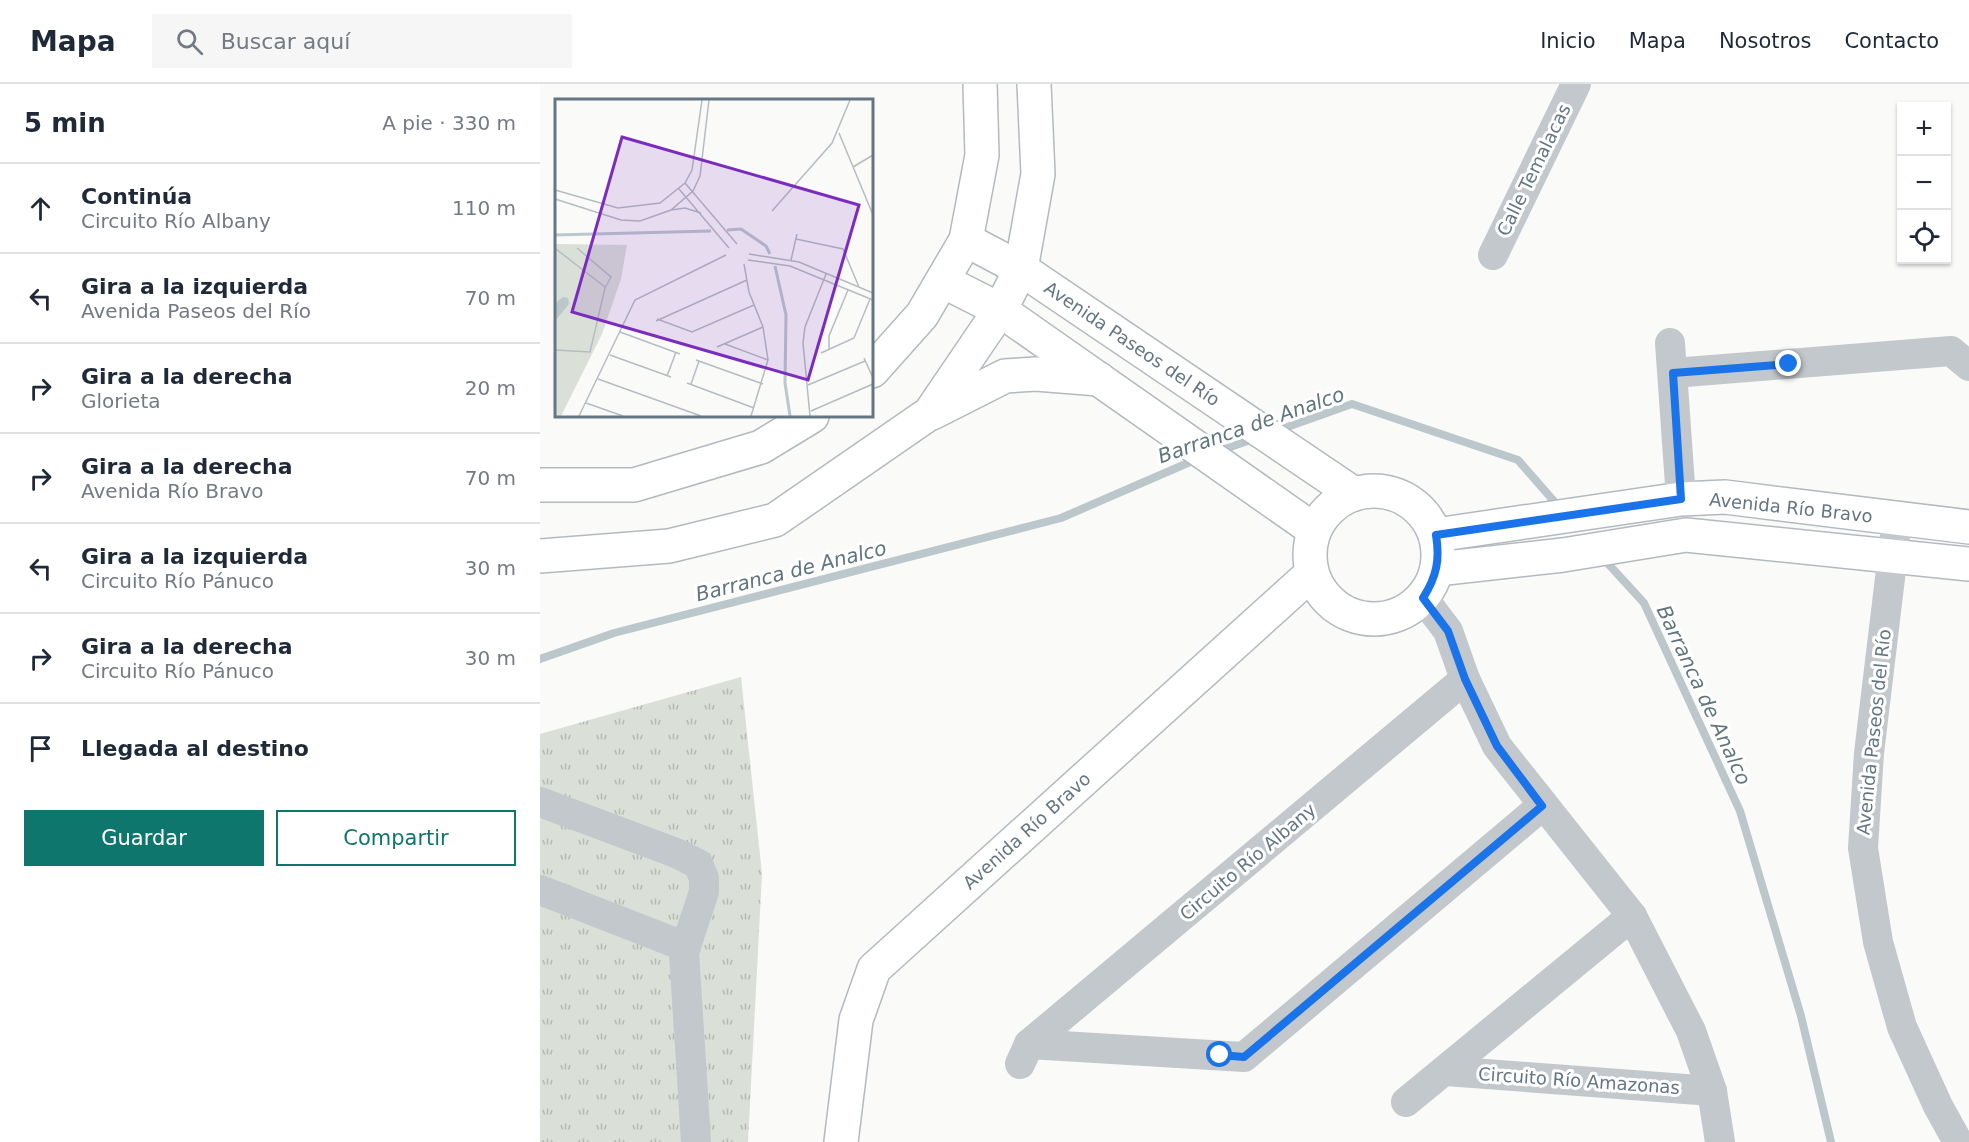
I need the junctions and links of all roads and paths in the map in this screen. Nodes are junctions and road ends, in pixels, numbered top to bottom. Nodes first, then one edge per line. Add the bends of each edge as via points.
1 (980, 84) edge
2 (1034, 84) edge
3 (1576, 84) edge
4 (966, 240) junction
5 (1493, 255) dead end
6 (1021, 269) junction
7 (943, 281) junction
8 (1000, 310) junction
9 (1670, 343) dead end
10 (1969, 366) edge
11 (873, 370) edge
12 (1673, 373) junction
13 (1100, 380) junction
14 (930, 413) junction
15 (810, 417) edge
16 (540, 485) edge
17 (1354, 494) junction
18 (1681, 499) junction
19 (1897, 520) junction
20 (1969, 528) edge
21 (1314, 530) junction
22 (1436, 535) junction
23 (540, 555) edge
24 (1893, 555) junction
25 (1969, 564) edge
26 (1311, 574) junction
27 (1430, 583) junction
28 (1465, 679) junction
29 (540, 802) edge
30 (1542, 806) junction
31 (540, 890) edge
32 (1632, 916) junction
33 (686, 947) junction
34 (1446, 1071) junction
35 (1712, 1091) junction
36 (1406, 1102) dead end
37 (696, 1142) edge
38 (841, 1142) edge
39 (1720, 1142) edge
40 (1958, 1142) edge

1 - 4 street via 982,154
2 - 6 street via 1038,174
3 - 5 street, Calle Temalacas
4 - 6 street, Avenida Paseos del Río
4 - 7 street
6 - 8 street
6 - 17 street, Avenida Paseos del Río
7 - 8 street
7 - 11 street via 922,315
8 - 13 street
8 - 14 street
9 - 12 street
10 - 12 street via 1951,351
12 - 18 street
13 - 14 street via 1036,374 1005,376
13 - 21 street
14 - 23 street via 775,520 669,546
15 - 16 street via 761,447 634,485
17 - 21 street via 1324,514
17 - 22 street via 1379,491 1403,498 1423,513
18 - 19 street, Avenida Río Bravo via 1725,497
18 - 22 street, Avenida Río Bravo
19 - 20 street, Avenida Río Bravo
19 - 24 street, Avenida Paseos del Río
21 - 26 street via 1309,559
22 - 27 street via 1439,552
24 - 25 street, Avenida Río Bravo
24 - 27 street, Avenida Río Bravo via 1686,535 1537,558
24 - 40 street, Avenida Paseos del Río via 1869,753 1863,849 1878,942 1902,1027
26 - 27 street via 1325,598 1347,615 1374,620 1401,614
26 - 38 street, Avenida Río Bravo via 874,969 856,1020
27 - 28 street
28 - 30 street via 1497,746
28 - 30 street, Circuito Río Albany via 1025,1054 1244,1057
29 - 33 street via 698,864 704,892
30 - 32 street
31 - 33 street
32 - 34 street, Circuito Río Amazonas
32 - 35 street via 1691,1031
33 - 37 street
34 - 35 street, Circuito Río Amazonas
34 - 36 street, Circuito Río Amazonas
35 - 39 street

